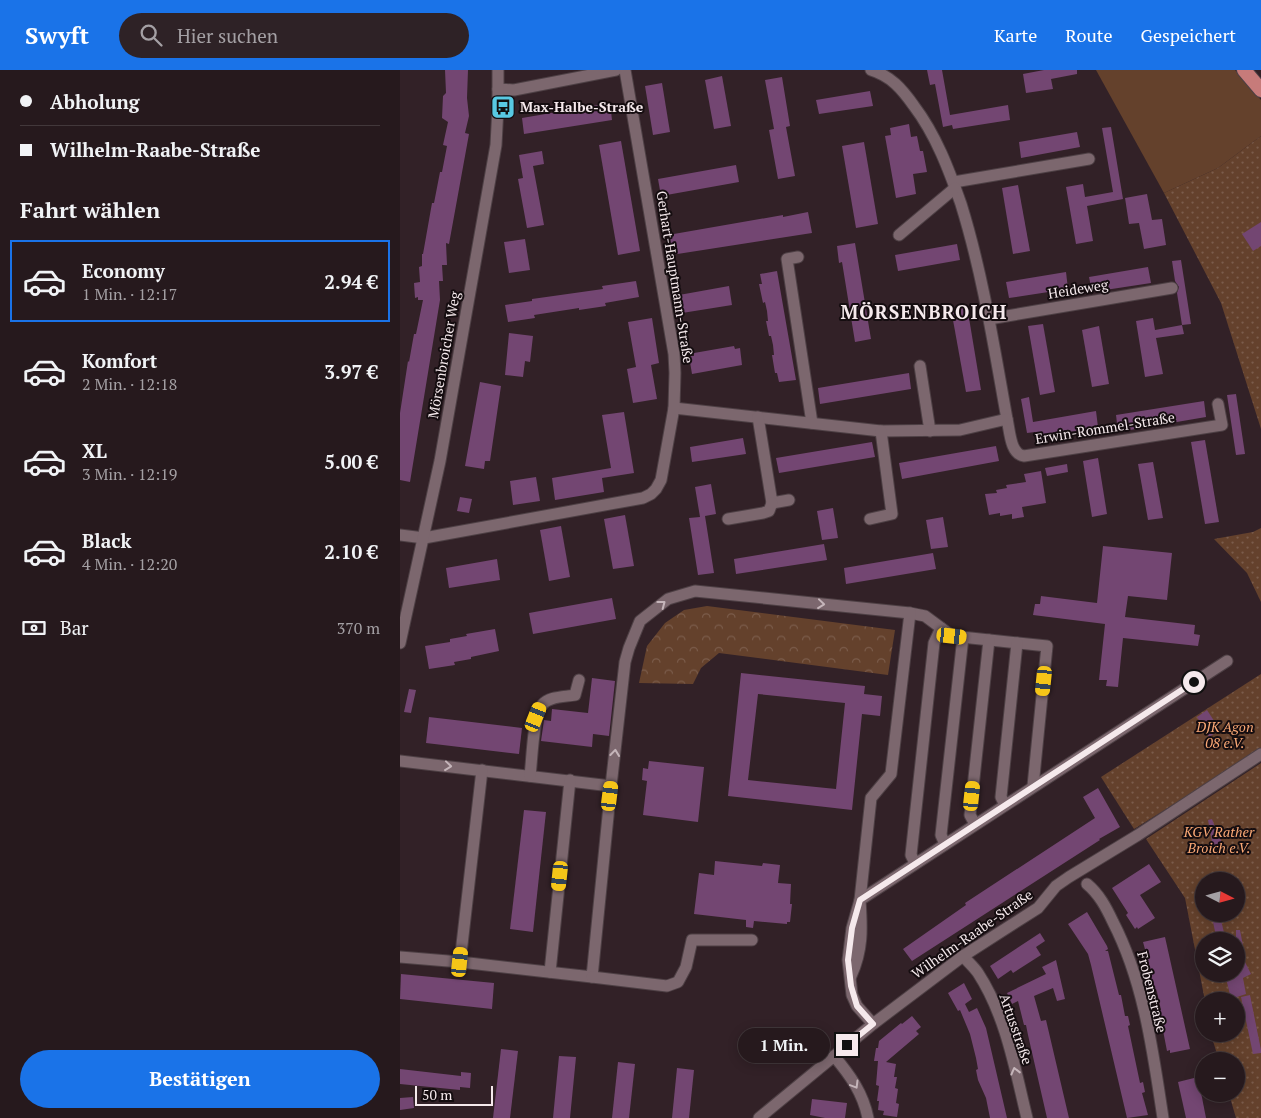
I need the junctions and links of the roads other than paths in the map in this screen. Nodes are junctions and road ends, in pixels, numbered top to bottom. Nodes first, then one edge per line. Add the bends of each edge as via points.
1 (498, 70) edge
2 (616, 70) edge
3 (625, 70) edge
4 (871, 70) edge
5 (1244, 70) edge
6 (884, 72) edge
7 (498, 89) junction
8 (1261, 90) edge
9 (1089, 159) dead end
10 (955, 185) junction
11 (898, 236) dead end
12 (798, 257) dead end
13 (1172, 288) dead end
14 (989, 319) junction
15 (920, 366) dead end
16 (1218, 404) dead end
17 (674, 408) junction
18 (758, 416) junction
19 (1007, 419) junction
20 (812, 423) junction
21 (881, 431) junction
22 (930, 431) junction
23 (788, 500) dead end
24 (772, 503) junction
25 (728, 519) dead end
26 (870, 519) dead end
27 (400, 535) edge
28 (424, 538) junction
29 (910, 613) junction
30 (941, 628) junction
31 (963, 637) junction
32 (989, 640) junction
33 (400, 643) edge
34 (1017, 643) junction
35 (1226, 661) dead end
36 (579, 680) dead end
37 (1261, 754) edge
38 (400, 761) edge
39 (482, 770) junction
40 (530, 776) junction
41 (570, 780) junction
42 (612, 786) junction
43 (1033, 786) junction
44 (1005, 805) junction
45 (975, 824) junction
46 (945, 844) junction
47 (915, 864) junction
48 (1087, 884) dead end
49 (860, 900) junction
50 (752, 940) dead end
51 (963, 956) junction
52 (400, 957) edge
53 (460, 962) junction
54 (550, 972) junction
55 (592, 977) junction
56 (851, 977) junction
57 (873, 1024) junction
58 (834, 1056) junction
59 (758, 1118) edge
60 (868, 1118) edge
61 (1027, 1118) edge
62 (1163, 1118) edge

1 - 7 street, Mörsenbroicher Weg
2 - 7 street via 514,90
3 - 17 street, Gerhart-Hauptmann-Straße via 674,354
4 - 6 street
5 - 8 main road
6 - 10 street via 924,120
7 - 28 street, Mörsenbroicher Weg via 496,145
9 - 10 street via 978,174
10 - 11 street
10 - 14 street via 972,239
12 - 20 street via 787,259
13 - 14 street, Heideweg
14 - 19 street
15 - 22 street
16 - 19 street, Erwin-Rommel-Straße via 1222,425 1024,456 1014,452
17 - 18 street
17 - 28 street, Gerhart-Hauptmann-Straße via 661,480 656,489 643,498
18 - 20 street
18 - 24 street
19 - 22 street via 960,430
20 - 21 street
21 - 22 street
21 - 26 street via 892,514
23 - 24 street
24 - 25 street via 769,511 764,513
27 - 28 street, Gerhart-Hauptmann-Straße
28 - 33 street, Mörsenbroicher Weg
29 - 30 street via 925,616
42 -> 29 street via 629,648 640,621 668,599 695,591
29 - 49 street via 891,774 871,798
30 - 31 street via 952,636
30 - 47 street via 934,642 910,855
31 - 32 street
31 - 46 street via 941,835
32 - 34 street
32 - 45 street via 970,815
34 - 43 street via 1047,646
34 - 44 street via 1000,797
35 - 43 street
36 - 40 street via 576,695 553,698 542,705 536,717
37 - 51 street, Wilhelm-Raabe-Straße via 1056,886 1038,908
38 -> 39 street
39 - 40 street
39 - 53 street
40 - 41 street
41 - 42 street
41 - 54 street
42 - 55 street
43 - 44 street
44 - 45 street
45 - 46 street
46 - 47 street
47 - 49 street
48 - 62 street, Frobenstraße via 1105,906 1134,971
49 - 56 street via 848,960
49 - 56 street via 862,927 858,961
50 - 55 street via 692,940 686,967 678,982 667,986
51 - 57 street, Wilhelm-Raabe-Straße
61 -> 51 street, Artusstraße via 1009,1044 998,1016 978,972
52 - 53 street
53 - 54 street
54 - 55 street
56 - 57 street via 852,995 857,1006
57 - 58 street, Wilhelm-Raabe-Straße
58 - 59 street, Wilhelm-Raabe-Straße
58 -> 60 street via 861,1094

